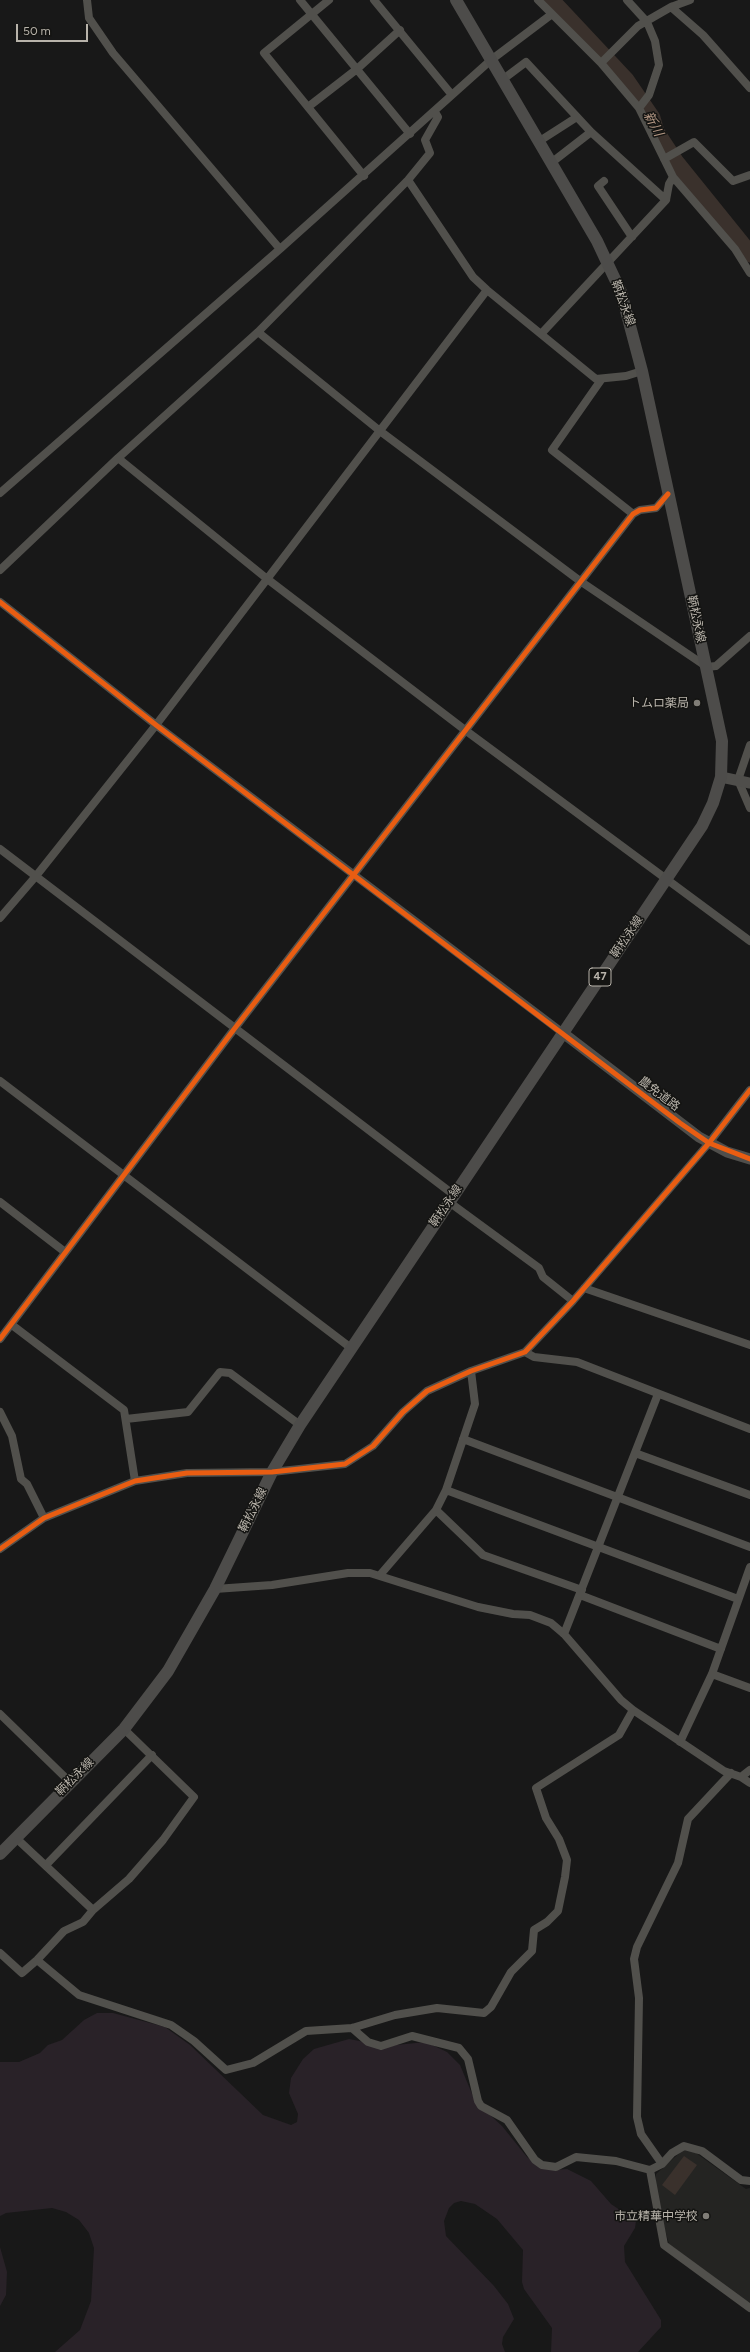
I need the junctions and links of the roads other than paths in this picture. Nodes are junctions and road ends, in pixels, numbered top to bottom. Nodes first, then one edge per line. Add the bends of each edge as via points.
1 (87, 0) edge
2 (300, 0) edge
3 (328, 0) edge
4 (374, 0) edge
5 (456, 0) edge
6 (538, 0) edge
7 (627, 0) edge
8 (689, 0) edge
9 (671, 7) junction
10 (312, 14) junction
11 (552, 14) junction
12 (647, 22) junction
13 (400, 30) junction
14 (491, 60) junction
15 (601, 63) junction
16 (357, 69) junction
17 (502, 80) junction
18 (750, 88) edge
19 (452, 95) junction
20 (308, 107) junction
21 (639, 108) junction
22 (435, 112) junction
23 (577, 117) junction
24 (591, 132) junction
25 (410, 134) junction
26 (538, 142) junction
27 (664, 159) junction
28 (551, 163) junction
29 (750, 175) edge
30 (364, 176) junction
31 (673, 177) junction
32 (408, 180) junction
33 (604, 181) dead end
34 (666, 200) junction
35 (632, 237) junction
36 (280, 249) junction
37 (607, 263) junction
38 (750, 273) edge
39 (487, 290) junction
40 (258, 332) junction
41 (541, 334) junction
42 (642, 371) junction
43 (601, 380) junction
44 (380, 431) junction
45 (118, 458) junction
46 (0, 492) edge
47 (668, 494) junction
48 (633, 514) junction
49 (0, 570) edge
50 (266, 578) junction
51 (580, 582) junction
52 (0, 602) edge
53 (750, 636) edge
54 (707, 667) junction
55 (156, 725) junction
56 (465, 730) junction
57 (750, 745) edge
58 (721, 777) junction
59 (738, 780) junction
60 (750, 783) edge
61 (750, 808) edge
62 (0, 849) edge
63 (36, 876) junction
64 (354, 876) junction
65 (667, 878) junction
66 (0, 918) edge
67 (750, 941) edge
68 (235, 1028) junction
69 (563, 1033) junction
70 (0, 1081) edge
71 (750, 1090) edge
72 (708, 1143) junction
73 (750, 1159) edge
74 (123, 1175) junction
75 (451, 1198) junction
76 (0, 1202) edge
77 (65, 1252) junction
78 (584, 1288) junction
79 (573, 1301) junction
80 (12, 1325) junction
81 (0, 1339) edge
82 (750, 1345) edge
83 (351, 1348) junction
84 (525, 1352) junction
85 (471, 1371) junction
86 (658, 1394) junction
87 (0, 1412) edge
88 (126, 1419) junction
89 (300, 1425) junction
90 (750, 1429) edge
91 (463, 1439) junction
92 (635, 1453) junction
93 (272, 1472) junction
94 (135, 1481) junction
95 (446, 1490) junction
96 (750, 1495) edge
97 (618, 1497) junction
98 (436, 1510) junction
99 (44, 1518) junction
100 (599, 1546) junction
101 (750, 1547) edge
102 (0, 1549) edge
103 (750, 1567) edge
104 (380, 1574) junction
105 (214, 1588) junction
106 (581, 1593) junction
107 (738, 1599) junction
108 (564, 1634) junction
109 (721, 1649) junction
110 (712, 1674) junction
111 (750, 1688) edge
112 (633, 1710) junction
113 (0, 1714) edge
114 (124, 1729) junction
115 (680, 1742) junction
116 (152, 1755) junction
117 (750, 1770) edge
118 (731, 1773) junction
119 (741, 1777) junction
120 (70, 1782) junction
121 (750, 1783) edge
122 (16, 1838) junction
123 (0, 1854) edge
124 (46, 1865) junction
125 (93, 1910) junction
126 (0, 1953) edge
127 (37, 1960) junction
128 (352, 2028) junction
129 (662, 2164) junction
130 (650, 2170) junction
131 (750, 2181) edge
132 (750, 2308) edge

1 - 36 street via 88,18 113,53
2 - 10 street
3 - 10 street
4 - 13 street
5 - 14 main road, 鞆松永線 / 47
6 - 11 street
7 - 12 street
8 - 9 street
9 - 12 street
9 - 18 street via 703,35
10 - 16 street
10 - 20 street via 264,53
11 - 14 street
11 - 15 street
12 - 15 street via 638,26
12 - 21 street via 655,41 659,65 649,95
13 - 16 street
13 - 19 street
14 - 17 main road, 鞆松永線 / 47
14 - 19 street
15 - 21 street
16 - 20 street
16 - 25 street
17 - 23 street via 526,62
17 - 26 main road, 鞆松永線 / 47
19 - 22 street
20 - 30 street
21 - 27 street
22 - 25 street
22 - 32 street via 438,118 425,140 430,153
23 - 24 street
23 - 26 street
24 - 28 street
24 - 34 street
25 - 30 street
26 - 28 main road, 鞆松永線 / 47
27 - 29 street via 694,142 733,181
27 - 31 street
28 - 37 main road, 鞆松永線 / 47
30 - 36 street
31 - 34 street
31 - 38 street via 735,249
32 - 39 street via 473,277
32 - 40 street
33 - 35 street via 598,186
34 - 35 street
35 - 37 street
36 - 46 street
37 - 41 street
37 - 42 main road, 鞆松永線 / 47 via 621,292
39 - 41 street
39 - 44 street
40 - 44 street
40 - 45 street
41 - 43 street via 596,379
42 - 43 street
42 - 47 main road, 鞆松永線 / 47
43 - 48 street via 552,450
44 - 50 street
44 - 51 street
45 - 49 street
45 - 50 street
47 - 48 street via 656,508 640,510
47 - 54 main road, 鞆松永線 / 47
48 - 51 street
50 - 55 street
50 - 56 street
51 - 54 street
51 - 56 street
52 - 55 street
53 - 54 street via 716,666
54 - 58 main road, 鞆松永線 / 47 via 722,741
55 - 63 street
55 - 64 street
56 - 64 street
56 - 65 street
57 - 59 street
58 - 59 street
58 - 65 main road, 鞆松永線 / 47 via 702,826
59 - 60 street
59 - 61 street
62 - 63 street
63 - 66 street
63 - 68 street
64 - 68 street
64 - 69 street
65 - 67 street
65 - 69 main road, 鞆松永線 / 47
68 - 74 street
68 - 75 street
69 - 72 street, 農免道路
69 - 75 main road, 鞆松永線 / 47
70 - 74 street
71 - 72 street
72 - 73 street, 農免道路
72 - 78 street
74 - 77 street
74 - 83 street
75 - 79 street via 539,1268 543,1277
75 - 83 main road, 鞆松永線 / 47
76 - 77 street
77 - 80 street
78 - 79 street
78 - 82 street
79 - 84 street
80 - 81 street
80 - 88 street via 124,1410
83 - 89 main road, 鞆松永線 / 47
84 - 85 street
84 - 86 street via 534,1357 577,1362
85 - 91 street via 476,1404
85 - 93 street via 428,1391 403,1412 373,1446 346,1464
86 - 90 street
86 - 92 street
87 - 99 street via 12,1436 21,1480 27,1484
88 - 89 street via 188,1412 220,1372 230,1373
88 - 94 street
89 - 93 main road, 鞆松永線 / 47
91 - 95 street
91 - 97 street
92 - 96 street
92 - 97 street
93 - 94 street via 187,1473
93 - 105 main road, 鞆松永線 / 47
94 - 99 street
95 - 98 street
95 - 100 street
97 - 100 street
97 - 101 street
98 - 104 street
98 - 106 street via 484,1555
99 - 102 street
100 - 106 street
100 - 107 street
103 - 107 street
104 - 105 street via 348,1573 272,1585
104 - 108 street via 478,1607 530,1615 551,1623
105 - 114 main road, 鞆松永線 / 47 via 168,1671
106 - 108 street
106 - 109 street
107 - 109 street
108 - 112 street via 621,1700
109 - 110 street
110 - 111 street
110 - 115 street
112 - 115 street
112 - 128 street via 619,1735 536,1788 546,1818 559,1839 567,1860 566,1877 558,1911 534,1930 532,1951 511,1972 491,2007 484,2013 437,2008 395,2015
113 - 120 street
114 - 116 street
114 - 120 main road, 鞆松永線 / 47
115 - 118 street
116 - 124 street
116 - 125 street via 194,1797 163,1840 129,1879
117 - 119 street
118 - 119 street
118 - 129 street via 688,1818 678,1864 637,1947 634,1959 639,1998 637,2117 641,2134
119 - 121 street
120 - 122 main road, 鞆松永線 / 47
122 - 123 main road, 鞆松永線 / 47
122 - 124 street
124 - 125 street
125 - 127 street via 83,1922 64,1931
126 - 127 street via 22,1973
127 - 128 street via 79,1995 171,2026 194,2041 226,2070 254,2063 306,2031
128 - 130 street via 368,2042 382,2046 412,2036 459,2048 468,2059 474,2091 481,2106 507,2120 535,2160 542,2165 556,2167 576,2157 616,2161
129 - 130 street
129 - 131 street via 672,2153 684,2146 702,2151 741,2180
130 - 132 street via 664,2245

